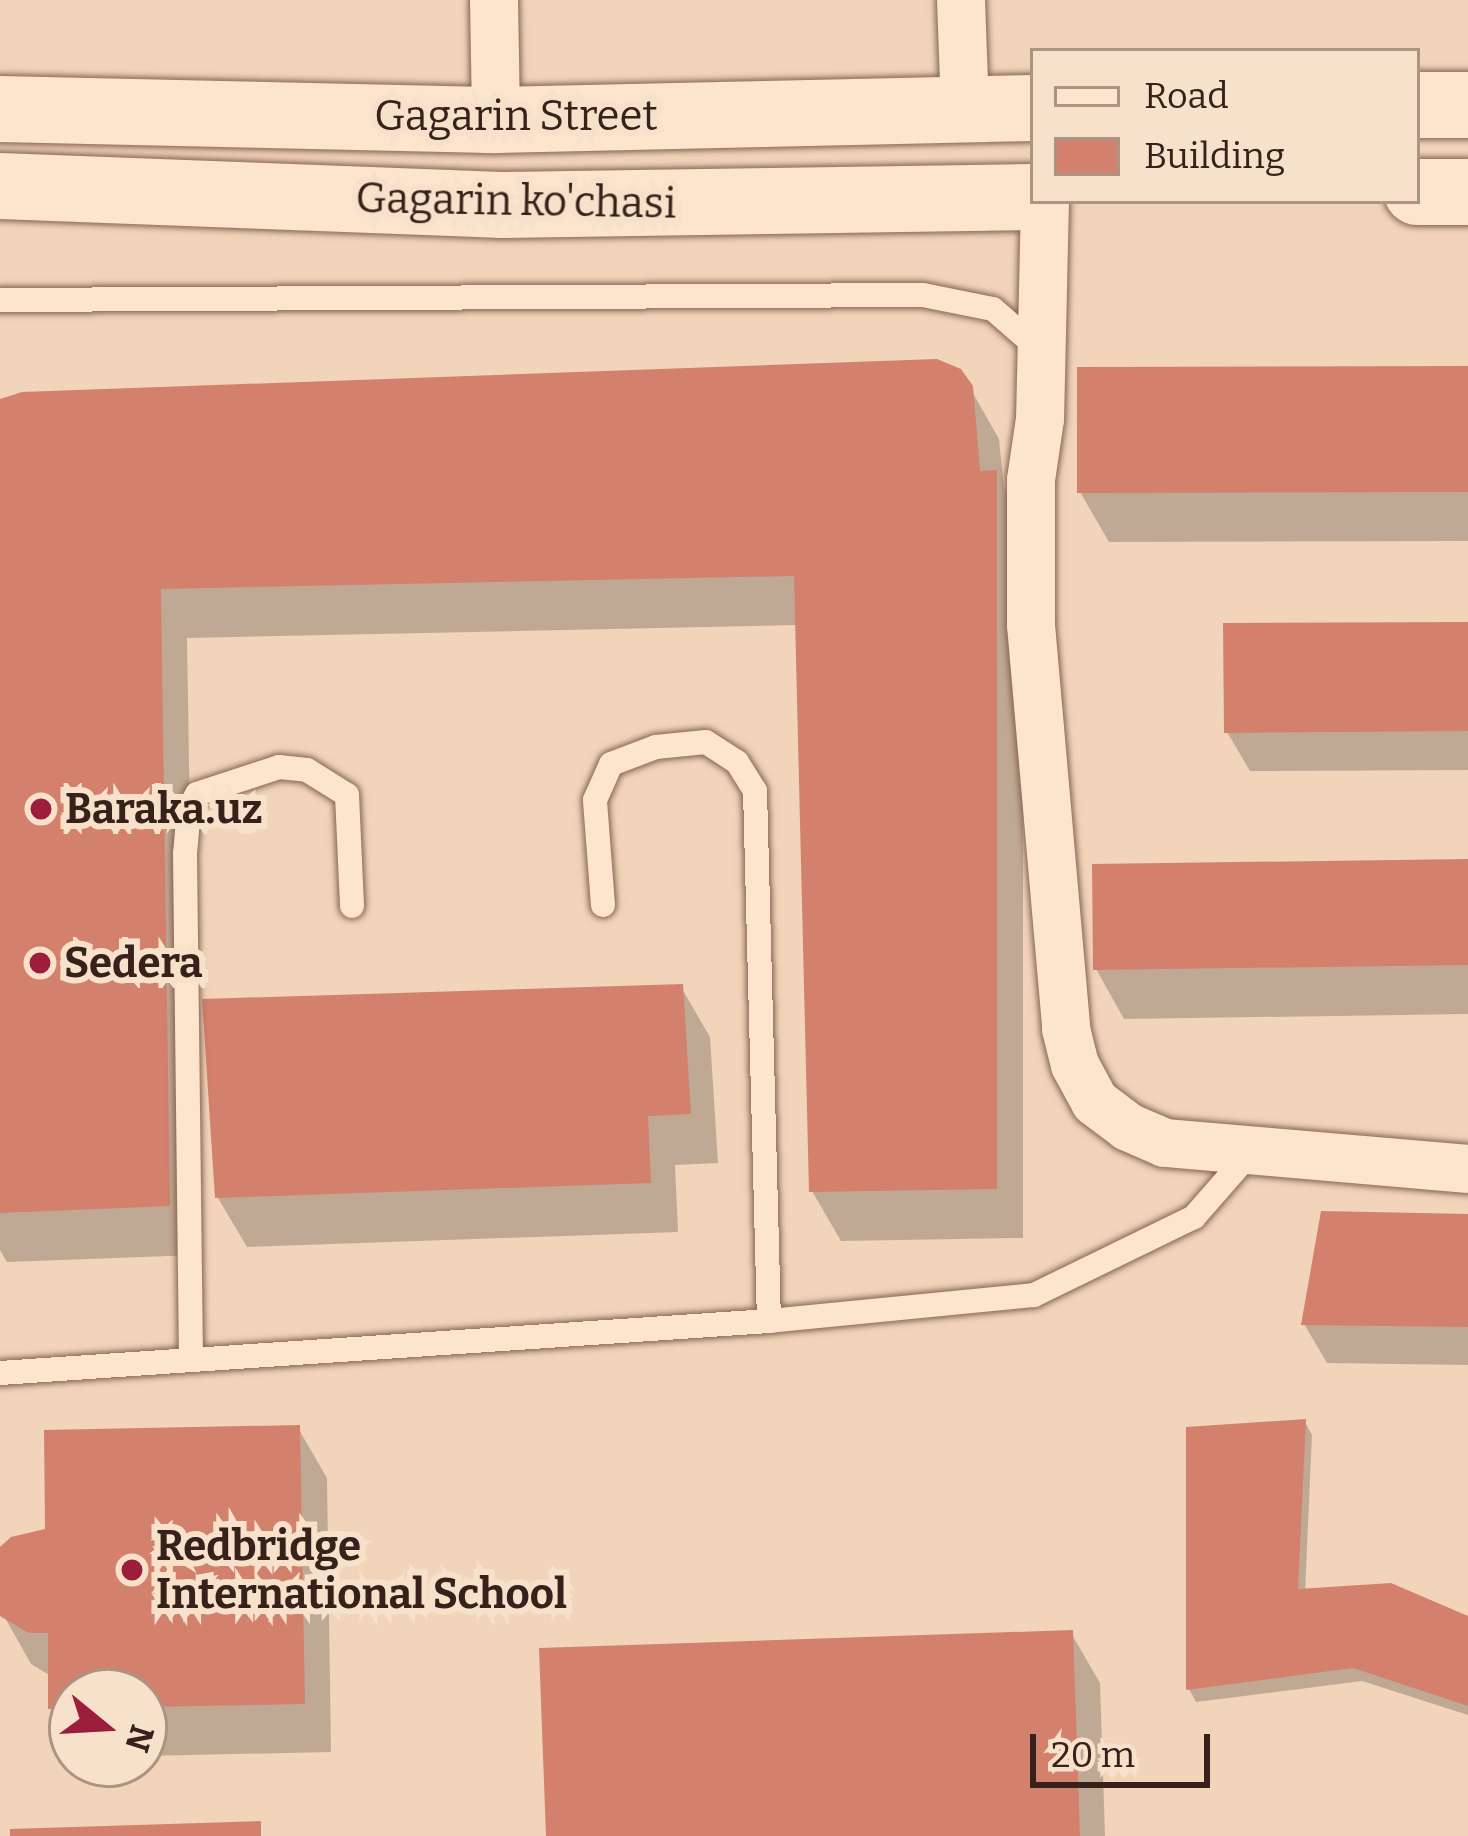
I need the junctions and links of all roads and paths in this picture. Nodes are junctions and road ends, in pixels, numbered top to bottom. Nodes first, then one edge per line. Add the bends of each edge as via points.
1 (494, 0) edge
2 (962, 0) edge
3 (1420, 105) edge
4 (1468, 105) edge
5 (965, 108) junction
6 (1030, 108) edge
7 (0, 109) edge
8 (496, 120) junction
9 (0, 186) edge
10 (1468, 192) edge
11 (1420, 193) edge
12 (1030, 197) edge
13 (1046, 204) edge
14 (0, 300) edge
15 (1040, 350) junction
16 (603, 905) dead end
17 (352, 906) dead end
18 (1250, 1153) junction
19 (1468, 1169) edge
20 (769, 1321) junction
21 (191, 1360) junction
22 (0, 1372) edge

1 - 8 street
2 - 5 street
3 - 4 main road
5 - 6 main road, Gagarin Street
5 - 8 main road, Gagarin Street
7 - 8 main road, Gagarin Street
9 - 12 main road, Gagarin ko'chasi via 503,205
10 - 11 main road
13 - 15 street
14 - 15 lane via 922,295 994,309
15 - 18 street via 1031,625 1075,1065 1095,1102 1128,1127 1165,1144
16 - 20 lane via 595,800 611,764 656,746 706,742 737,762 755,791
17 - 21 lane via 347,795 307,770 279,767 197,794 184,854
18 - 19 street
18 - 20 lane via 1194,1217 1034,1295
20 - 21 lane
21 - 22 lane

